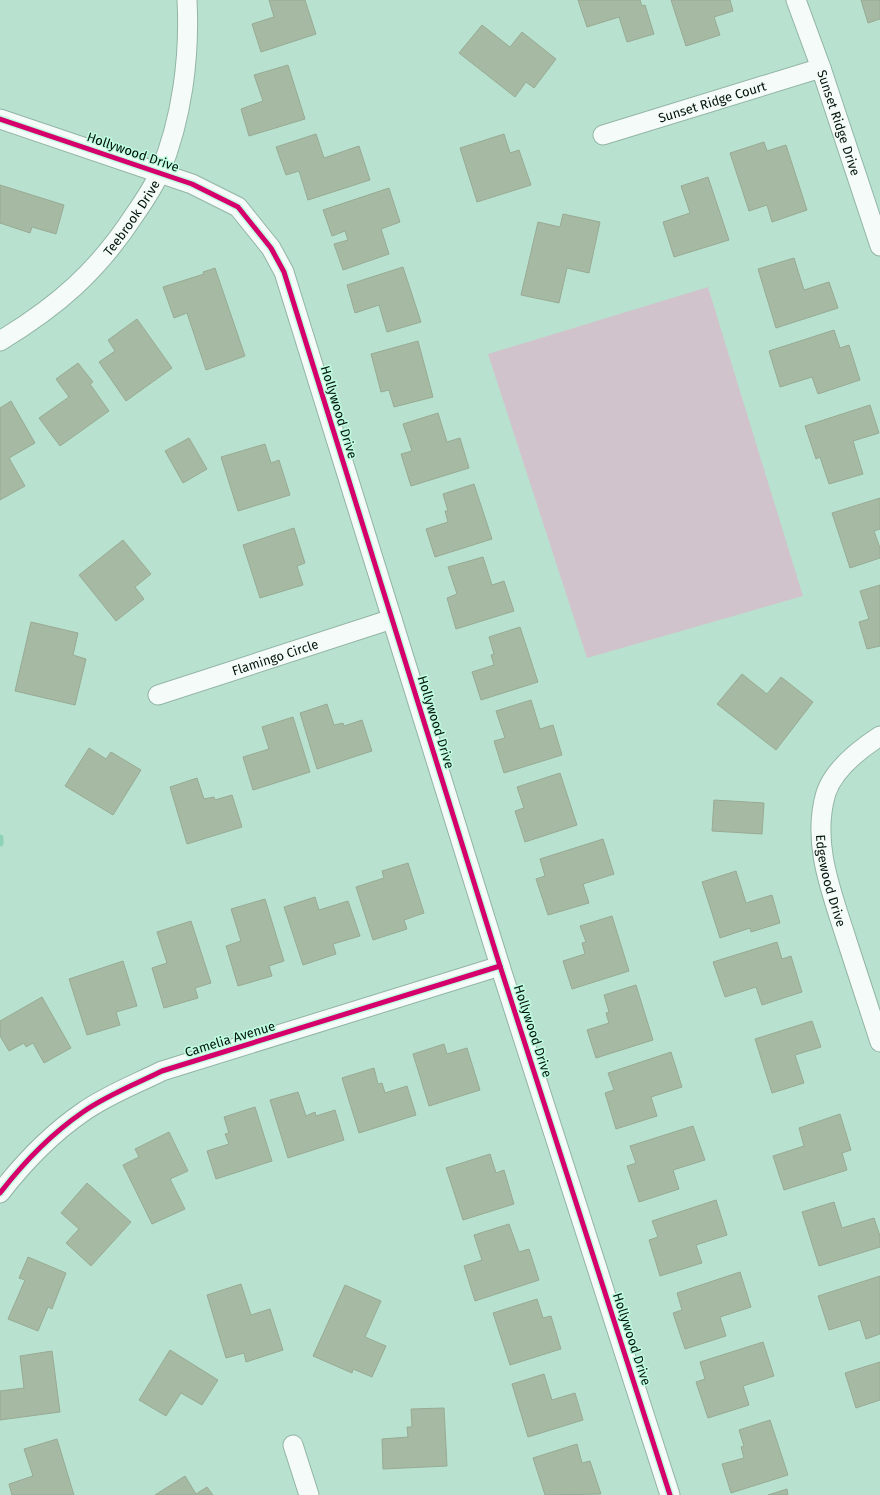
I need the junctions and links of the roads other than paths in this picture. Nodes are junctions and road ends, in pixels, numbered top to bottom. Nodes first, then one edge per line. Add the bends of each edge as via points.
1 (187, 0) edge
2 (796, 0) edge
3 (821, 68) junction
4 (0, 119) edge
5 (603, 135) dead end
6 (159, 173) junction
7 (880, 246) edge
8 (0, 341) edge
9 (392, 619) junction
10 (158, 695) dead end
11 (880, 736) edge
12 (500, 966) junction
13 (880, 1042) edge
14 (0, 1193) edge
15 (293, 1445) dead end
16 (309, 1495) edge
17 (670, 1495) edge

1 - 6 street, Teebrook Drive via 187,61 172,138
2 - 3 street, Sunset Ridge Drive
3 - 5 street, Sunset Ridge Court
3 - 7 street, Sunset Ridge Drive
4 - 6 street, Hollywood Drive
6 - 8 street, Teebrook Drive via 119,239 94,269 62,299
6 - 9 street, Hollywood Drive via 192,184 238,207 271,248 281,266
9 - 10 street, Flamingo Circle
9 - 12 street, Hollywood Drive
11 - 13 street, Edgewood Drive via 868,744 832,780 826,792 823,808 821,840 825,871
12 - 14 street, Camelia Avenue via 162,1072 124,1089 84,1111 53,1135 19,1169
12 - 17 street, Hollywood Drive
15 - 16 street

